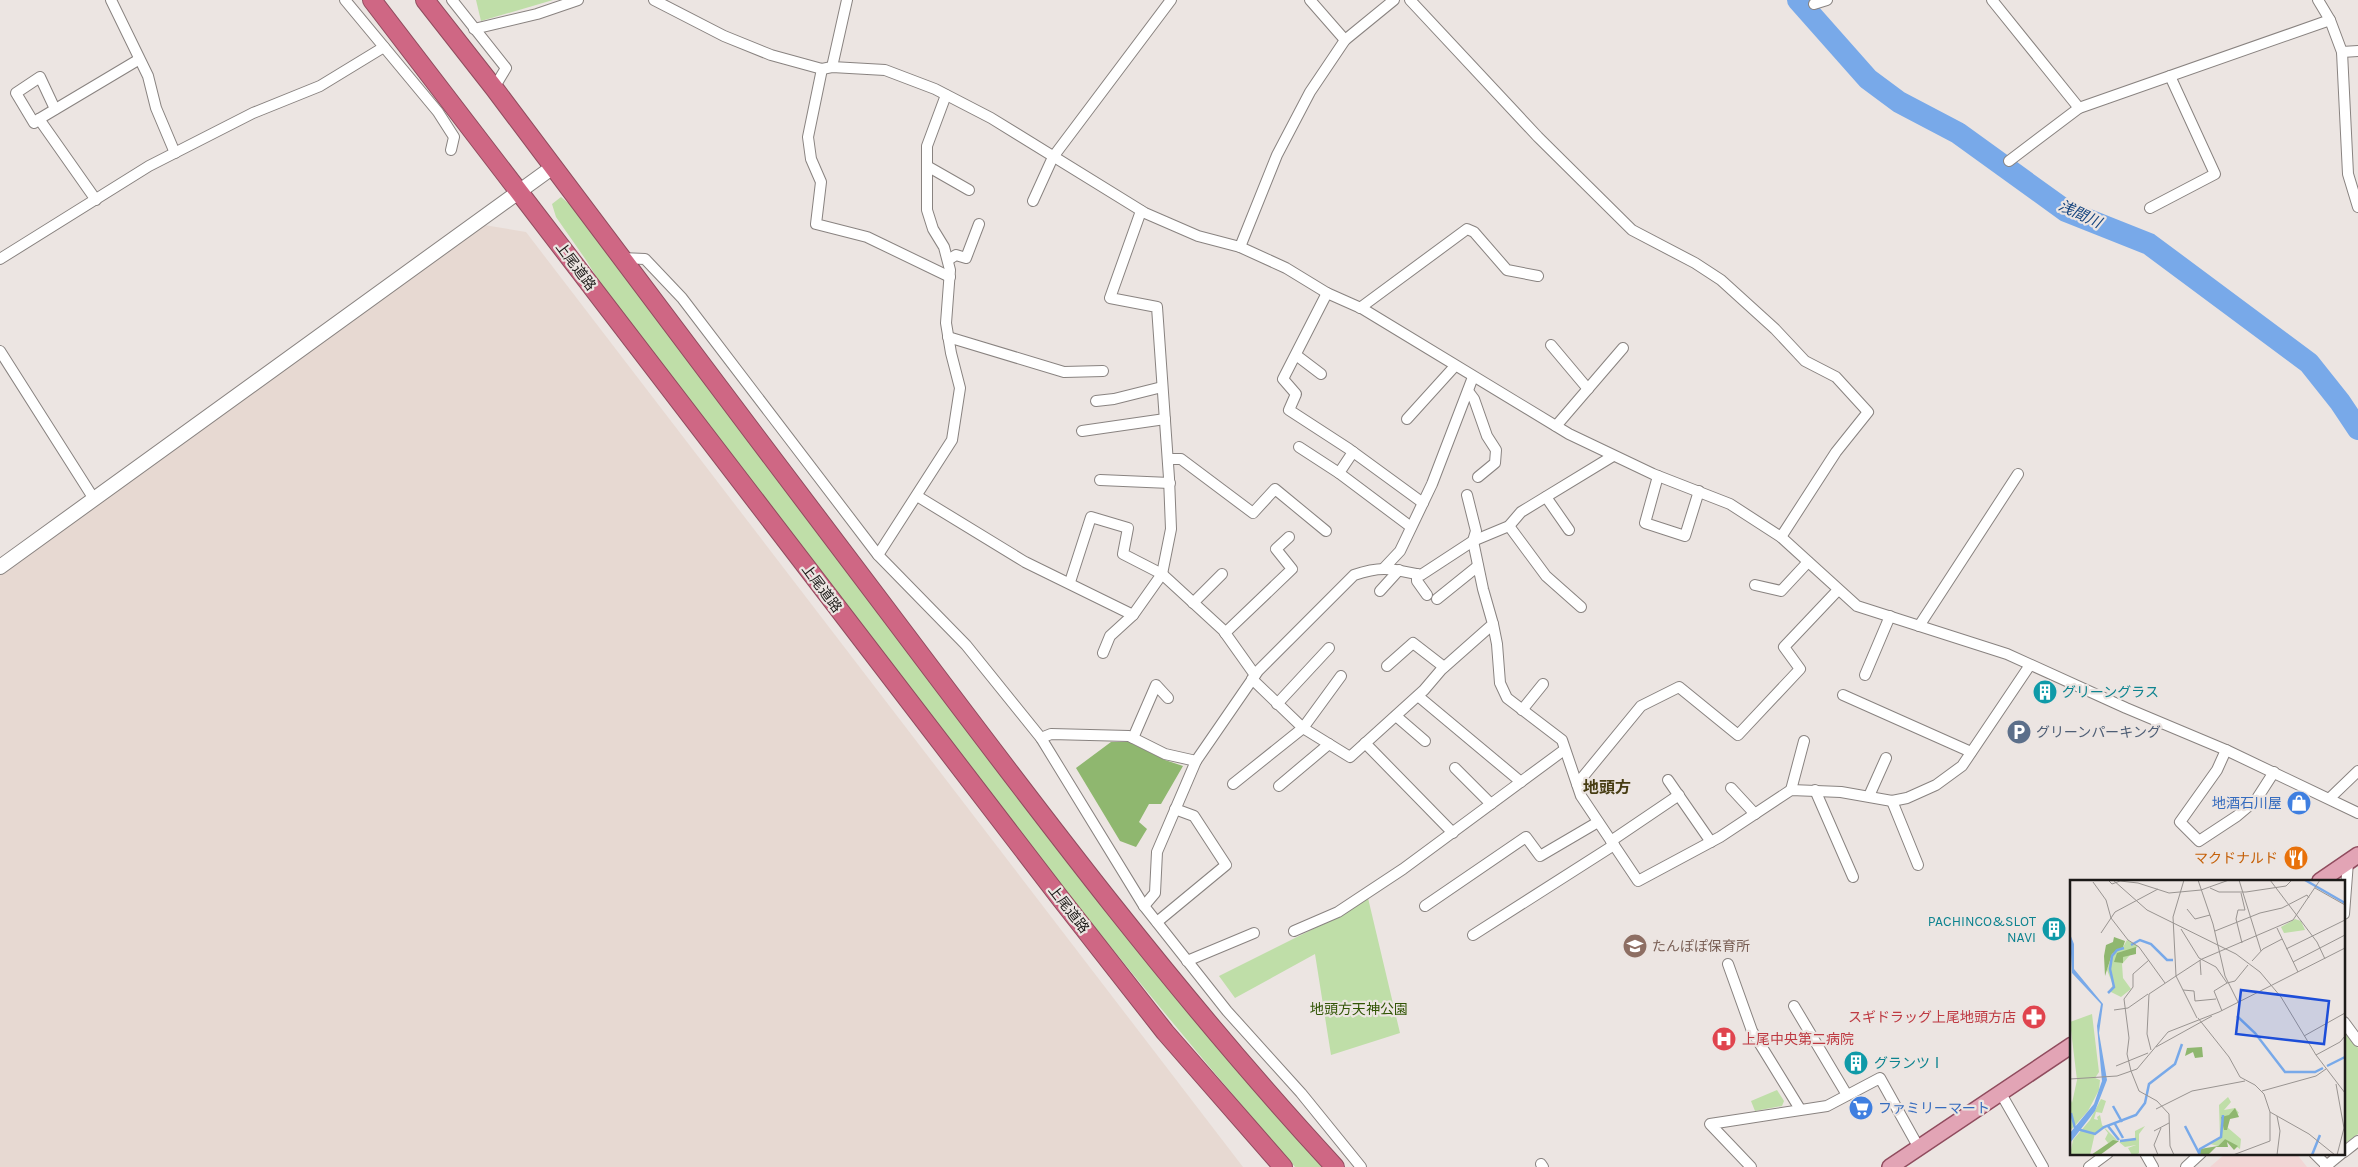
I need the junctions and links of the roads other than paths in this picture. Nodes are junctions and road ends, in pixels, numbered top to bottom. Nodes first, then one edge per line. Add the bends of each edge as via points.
1 (110, 0) edge
2 (345, 0) edge
3 (372, 0) edge
4 (425, 0) edge
5 (452, 0) edge
6 (578, 0) edge
7 (654, 0) edge
8 (847, 0) edge
9 (1171, 0) edge
10 (1310, 0) edge
11 (1394, 0) edge
12 (1410, 0) edge
13 (1827, 0) edge
14 (1992, 0) edge
15 (2318, 0) edge
16 (1814, 4) dead end
17 (2330, 20) junction
18 (474, 29) junction
19 (1345, 40) junction
20 (384, 47) junction
21 (2358, 51) edge
22 (2342, 52) junction
23 (138, 60) junction
24 (828, 68) junction
25 (2170, 76) junction
26 (494, 88) junction
27 (946, 94) junction
28 (445, 107) junction
29 (2079, 108) junction
30 (55, 109) junction
31 (40, 119) junction
32 (451, 150) dead end
33 (175, 152) junction
34 (1053, 157) junction
35 (2009, 161) dead end
36 (927, 166) junction
37 (552, 167) junction
38 (969, 190) dead end
39 (519, 191) junction
40 (96, 200) junction
41 (1033, 201) dead end
42 (2358, 206) edge
43 (2150, 208) dead end
44 (1141, 211) junction
45 (979, 224) dead end
46 (1240, 247) junction
47 (622, 258) junction
48 (0, 259) edge
49 (948, 260) junction
50 (1538, 276) dead end
51 (950, 277) junction
52 (1327, 293) junction
53 (1360, 308) junction
54 (948, 337) junction
55 (1551, 345) dead end
56 (1623, 348) dead end
57 (0, 351) edge
58 (1296, 355) junction
59 (1455, 366) junction
60 (1103, 371) dead end
61 (1321, 374) dead end
62 (1473, 377) junction
63 (1162, 387) junction
64 (1588, 389) junction
65 (1468, 391) junction
66 (1096, 401) dead end
67 (1165, 419) junction
68 (1407, 419) dead end
69 (1556, 426) junction
70 (1082, 431) dead end
71 (1353, 452) junction
72 (1613, 456) junction
73 (1168, 459) junction
74 (1301, 462) dead end
75 (1339, 473) junction
76 (2018, 474) dead end
77 (1658, 476) junction
78 (1478, 477) dead end
79 (1100, 480) dead end
80 (1170, 483) junction
81 (1699, 490) junction
82 (1467, 495) dead end
83 (917, 496) junction
84 (1546, 497) junction
85 (94, 499) junction
86 (1422, 503) junction
87 (1509, 526) junction
88 (1411, 527) junction
89 (1569, 530) dead end
90 (1326, 532) dead end
91 (1288, 537) dead end
92 (1781, 537) junction
93 (1473, 541) junction
94 (878, 555) junction
95 (1808, 562) junction
96 (1478, 566) junction
97 (0, 567) edge
98 (1384, 568) junction
99 (1400, 570) junction
100 (1162, 574) junction
101 (1222, 574) dead end
102 (1417, 574) junction
103 (1070, 582) junction
104 (1755, 584) dead end
105 (1838, 590) junction
106 (1380, 591) dead end
107 (1193, 603) junction
108 (1581, 607) dead end
109 (1133, 615) junction
110 (1890, 616) junction
111 (1492, 624) junction
112 (1919, 626) junction
113 (1225, 633) junction
114 (1328, 648) dead end
115 (1103, 653) dead end
116 (2030, 665) junction
117 (1387, 666) dead end
118 (1444, 667) junction
119 (1865, 675) dead end
120 (1341, 676) dead end
121 (1253, 677) junction
122 (1543, 684) dead end
123 (1843, 695) dead end
124 (1418, 696) junction
125 (1168, 698) dead end
126 (1277, 704) junction
127 (1522, 710) junction
128 (1396, 716) junction
129 (1303, 728) junction
130 (1041, 738) junction
131 (1133, 738) junction
132 (1804, 741) dead end
133 (1425, 742) dead end
134 (1329, 744) junction
135 (1365, 744) junction
136 (1564, 750) junction
137 (2226, 750) junction
138 (1971, 752) junction
139 (1886, 758) dead end
140 (1196, 761) junction
141 (1455, 768) dead end
142 (2358, 771) edge
143 (2274, 772) junction
144 (1668, 780) dead end
145 (1521, 782) junction
146 (1233, 784) dead end
147 (1577, 784) junction
148 (1279, 786) dead end
149 (1731, 788) dead end
150 (1791, 790) junction
151 (1815, 790) junction
152 (1679, 795) junction
153 (1869, 796) junction
154 (2330, 798) junction
155 (1892, 802) junction
156 (1491, 804) junction
157 (1175, 809) junction
158 (2358, 813) edge
159 (1755, 814) junction
160 (1598, 822) junction
161 (1453, 833) junction
162 (1711, 842) junction
163 (1612, 843) junction
164 (2353, 858) edge
165 (1918, 865) dead end
166 (1853, 877) dead end
167 (2321, 880) edge
168 (2346, 902) edge
169 (1144, 906) junction
170 (1425, 906) dead end
171 (1157, 922) junction
172 (1294, 931) dead end
173 (1254, 933) dead end
174 (1473, 935) dead end
175 (1188, 961) junction
176 (1728, 964) dead end
177 (1794, 1006) dead end
178 (2346, 1025) edge
179 (2358, 1041) edge
180 (2070, 1046) edge
181 (2000, 1092) junction
182 (1847, 1095) junction
183 (1800, 1109) junction
184 (2358, 1141) edge
185 (1919, 1148) junction
186 (2346, 1150) edge
187 (2107, 1154) edge
188 (2146, 1154) edge
189 (2200, 1154) edge
190 (2315, 1154) edge
191 (2341, 1154) edge
192 (1283, 1167) edge
193 (1335, 1167) edge
194 (1361, 1167) edge
195 (1751, 1167) edge
196 (1890, 1167) edge
197 (2043, 1167) edge
198 (2089, 1167) edge
199 (2153, 1167) edge
200 (2186, 1167) edge
201 (2326, 1167) edge

1 - 23 street
2 - 20 street
3 - 28 highway, 上尾道路
4 - 26 highway
5 - 18 street
6 - 18 street
7 - 24 street via 771,55
8 - 24 street
9 - 34 street
10 - 19 street
11 - 19 street
12 - 92 street via 1538,137 1632,230 1721,280 1806,362 1836,377 1868,412 1836,452
13 - 16 street
14 - 29 street
15 - 17 street
17 - 22 street
17 - 25 street
18 - 26 street via 506,68
19 - 46 street via 1310,92 1277,155
20 - 28 street
20 - 33 street via 320,86 253,113
21 - 22 street
22 - 42 street via 2348,174
23 - 30 street
23 - 33 street via 148,76 156,108
24 - 27 street via 885,70
24 - 51 street via 808,137 811,159 821,182 816,224 867,237
25 - 29 street
25 - 43 street via 2215,174
26 - 37 highway
27 - 34 street
27 - 36 street via 927,146
28 - 32 street via 454,137
28 - 39 highway, 上尾道路
29 - 35 street
30 - 31 street
30 - 31 street via 40,77 16,94 34,123
31 - 40 street
33 - 40 street
34 - 41 street
34 - 44 street
36 - 38 street
36 - 49 street via 927,210
37 - 39 street
37 - 47 highway
39 - 85 street
39 - 192 highway, 上尾道路 via 1071,913 1165,1032
40 - 48 street
44 - 46 street via 1198,236
44 - 63 street via 1110,298 1157,306
45 - 49 street via 966,258 956,255
46 - 52 street via 1286,268
47 - 94 street via 645,259 682,298
47 - 193 highway via 1043,817 1202,1015
49 - 51 street
50 - 53 street via 1507,270 1474,232 1467,229
51 - 54 street
52 - 53 street
52 - 58 street
53 - 59 street
54 - 60 street via 1064,372
54 - 83 street via 960,388 952,440
55 - 64 street
56 - 64 street
57 - 85 street
58 - 61 street
58 - 71 street via 1283,379 1296,394 1289,410
59 - 62 street
59 - 68 street
62 - 65 street
62 - 69 street
63 - 66 street
63 - 67 street
64 - 69 street
65 - 78 street via 1496,450 1495,462
65 - 86 street
67 - 70 street
67 - 73 street
69 - 72 street
71 - 75 street
71 - 86 street
72 - 77 street
72 - 84 street
73 - 80 street
73 - 90 street via 1181,459 1253,513 1275,489
74 - 75 street via 1303,449
75 - 88 street
76 - 112 street
77 - 81 street
77 - 81 street via 1644,523 1685,536
79 - 80 street
80 - 100 street via 1171,529
81 - 92 street via 1730,504
82 - 93 street via 1476,532
83 - 94 street
83 - 103 street via 1025,562
84 - 87 street via 1521,512
84 - 89 street
85 - 97 street
86 - 88 street
87 - 93 street
87 - 108 street via 1546,576
88 - 98 street via 1400,551
91 - 113 street via 1276,549 1292,569
92 - 95 street
93 - 96 street
93 - 102 street via 1421,575
94 - 130 street via 966,645
95 - 104 street via 1781,591
95 - 105 street
96 - 102 street via 1432,597 1417,581
96 - 111 street
98 - 99 street
98 - 121 street via 1354,576
99 - 102 street
99 - 106 street
100 - 103 street via 1123,554 1128,528 1091,518
100 - 107 street
100 - 109 street
101 - 107 street
103 - 109 street
105 - 110 street via 1857,606
105 - 147 street via 1784,647 1800,669 1738,736 1679,687 1641,706
107 - 113 street
109 - 115 street via 1110,636
110 - 112 street
110 - 119 street
111 - 118 street
111 - 127 street via 1500,683 1507,698
112 - 116 street via 2007,654
113 - 121 street
114 - 126 street
116 - 137 street
116 - 138 street
117 - 118 street via 1413,643
118 - 124 street
120 - 129 street
121 - 126 street
121 - 140 street
122 - 127 street
123 - 138 street
124 - 128 street
124 - 145 street
125 - 131 street via 1156,685
126 - 129 street
127 - 136 street via 1562,740
128 - 133 street
128 - 135 street
129 - 134 street
129 - 146 street
130 - 131 street via 1050,734
130 - 169 street
131 - 140 street via 1165,754
132 - 150 street
134 - 135 street via 1350,757
134 - 148 street
135 - 161 street
136 - 145 street
136 - 147 street
137 - 143 street
137 - 143 street via 2217,770 2180,822 2199,841 2256,800
138 - 155 street via 1962,766 1936,785
139 - 153 street
140 - 157 street
141 - 156 street
142 - 154 street
143 - 154 street
144 - 152 street
145 - 156 street
147 - 160 street
149 - 159 street
150 - 151 street
150 - 159 street
151 - 153 street
151 - 166 street
152 - 162 street
152 - 163 street
153 - 155 street
154 - 158 street
155 - 165 street
156 - 161 street
157 - 169 street via 1157,852 1155,893
157 - 171 street via 1194,816 1226,865
159 - 162 street
160 - 163 street
160 - 170 street via 1540,856 1526,837
161 - 172 street via 1338,912
162 - 163 street via 1638,881
163 - 174 street
164 - 167 main road
164 - 168 street
169 - 171 street
171 - 175 street
173 - 175 street
175 - 194 street via 1227,1012 1301,1093
176 - 183 street via 1752,1031
177 - 182 street
178 - 179 street
180 - 181 main road
181 - 185 main road
181 - 197 street
182 - 183 street via 1826,1106
182 - 185 street via 1880,1078
183 - 195 street via 1710,1124
184 - 186 street
185 - 196 main road
187 - 198 street
188 - 199 street
189 - 200 street
190 - 201 street
191 - 201 street

